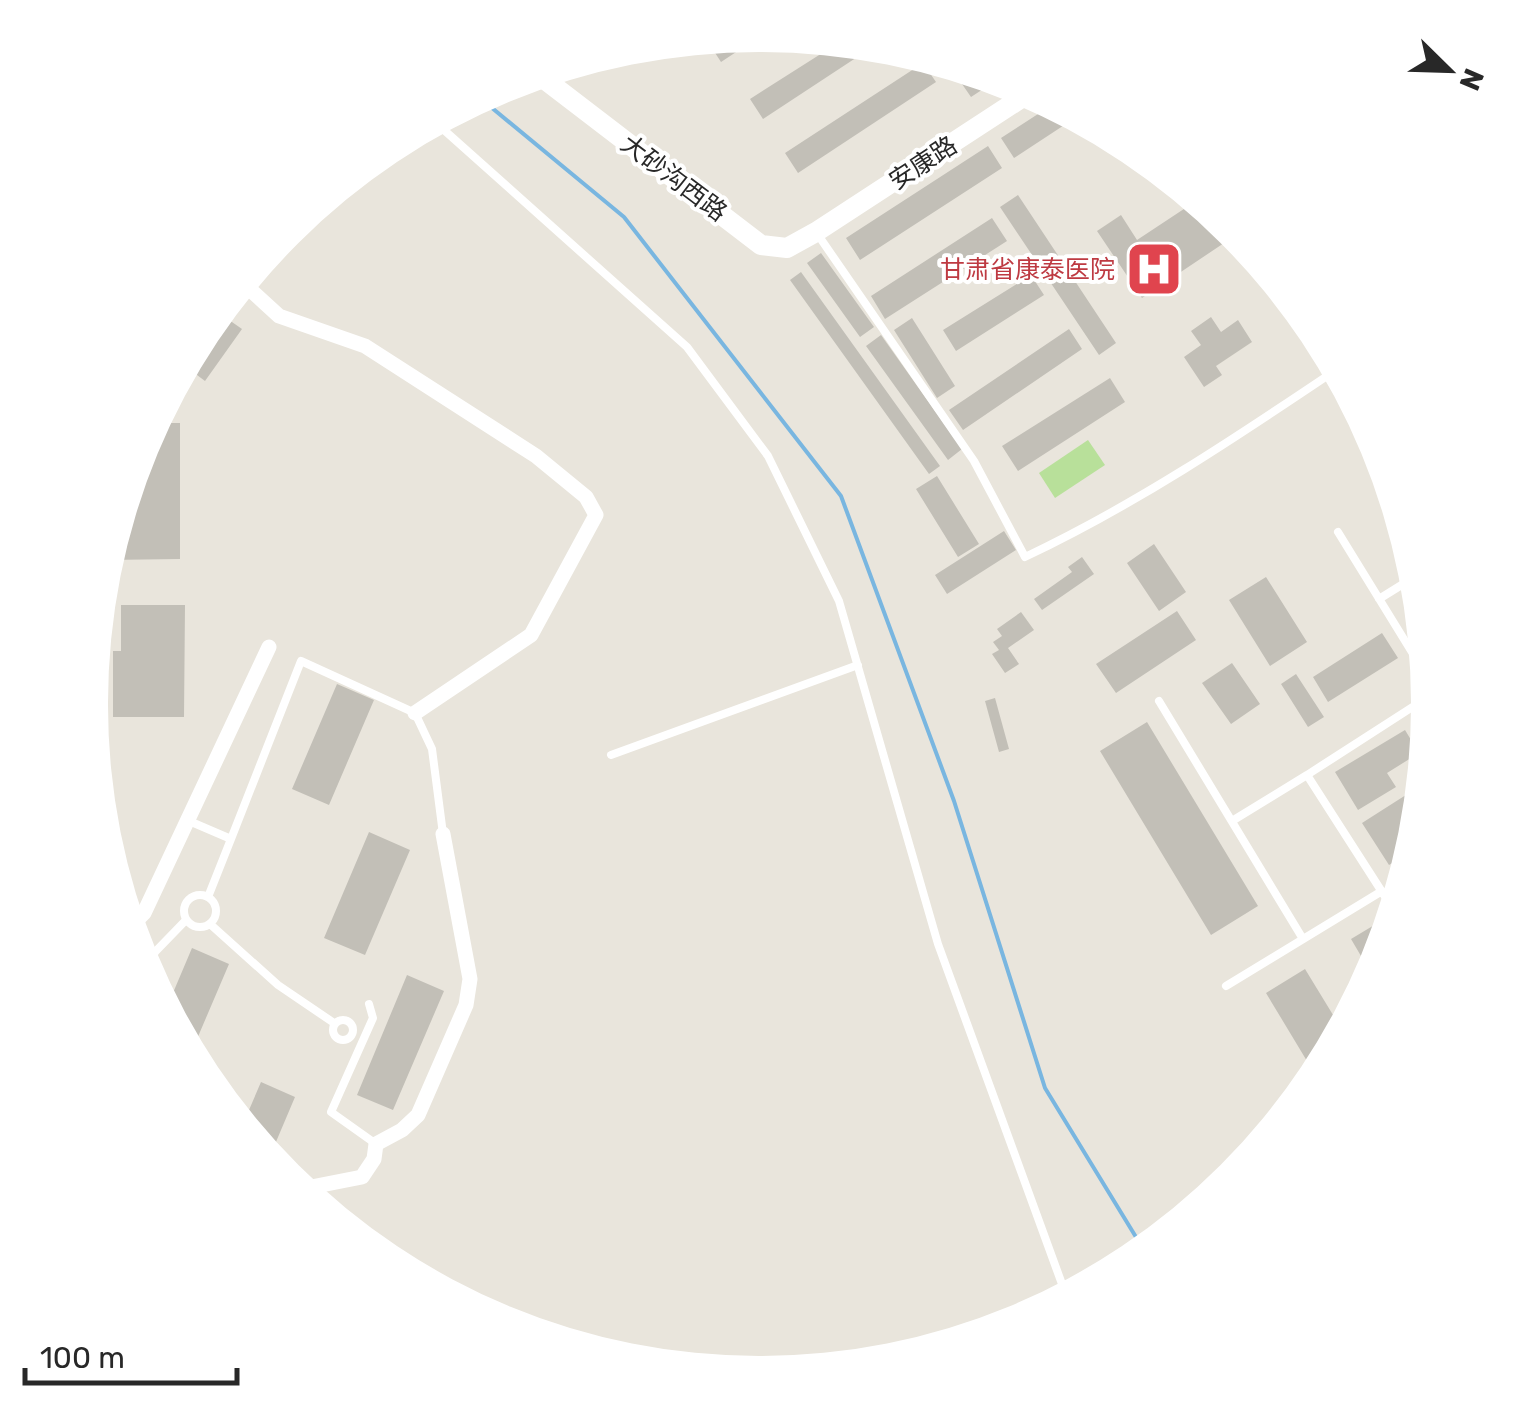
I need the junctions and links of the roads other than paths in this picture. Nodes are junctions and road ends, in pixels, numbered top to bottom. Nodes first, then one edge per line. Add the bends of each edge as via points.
1 (553, 86) edge
2 (1013, 104) edge
3 (447, 133) edge
4 (816, 232) junction
5 (255, 293) edge
6 (1324, 378) edge
7 (1338, 532) dead end
8 (1400, 586) edge
9 (1379, 599) junction
10 (1408, 646) edge
11 (270, 647) dead end
12 (858, 665) junction
13 (1159, 701) dead end
14 (1411, 708) edge
15 (416, 712) junction
16 (611, 755) dead end
17 (1308, 775) junction
18 (1232, 821) junction
19 (188, 822) junction
20 (444, 834) joint
21 (231, 839) junction
22 (1382, 890) joint
23 (208, 896) junction
24 (143, 914) edge
25 (186, 920) junction
26 (210, 924) junction
27 (1303, 939) junction
28 (157, 950) edge
29 (1226, 986) dead end
30 (369, 1004) dead end
31 (334, 1023) junction
32 (351, 1036) junction
33 (360, 1042) junction
34 (376, 1144) junction
35 (320, 1185) edge
36 (1061, 1281) edge

1 - 4 street, 大砂沟西路 via 761,244 787,248
2 - 4 street, 安康路
3 - 12 lane via 687,348 768,456 839,600
4 - 6 lane via 974,461 1025,557 1209,456
5 - 15 street via 279,316 364,346 536,456 596,514 531,635
7 - 9 lane
8 - 9 lane
9 - 10 lane
11 - 19 street
12 - 16 lane
12 - 36 lane via 938,944
13 - 18 lane
14 - 17 lane
15 - 20 lane via 432,749
15 - 21 lane via 301,661
17 - 18 lane
17 - 22 lane
18 - 27 lane
19 - 21 lane
19 - 24 street
20 - 34 street via 470,979 466,1005 418,1116
21 - 23 lane
22 - 27 lane
23 - 25 lane via 188,900
23 - 26 lane via 216,909
25 - 26 lane via 195,927
25 - 28 lane
26 - 31 lane via 278,985
27 - 29 lane
30 - 33 lane via 372,1018
31 - 32 lane via 347,1020
31 - 32 lane via 336,1038
32 - 33 lane
33 - 34 lane via 330,1112
34 - 35 street via 362,1176

